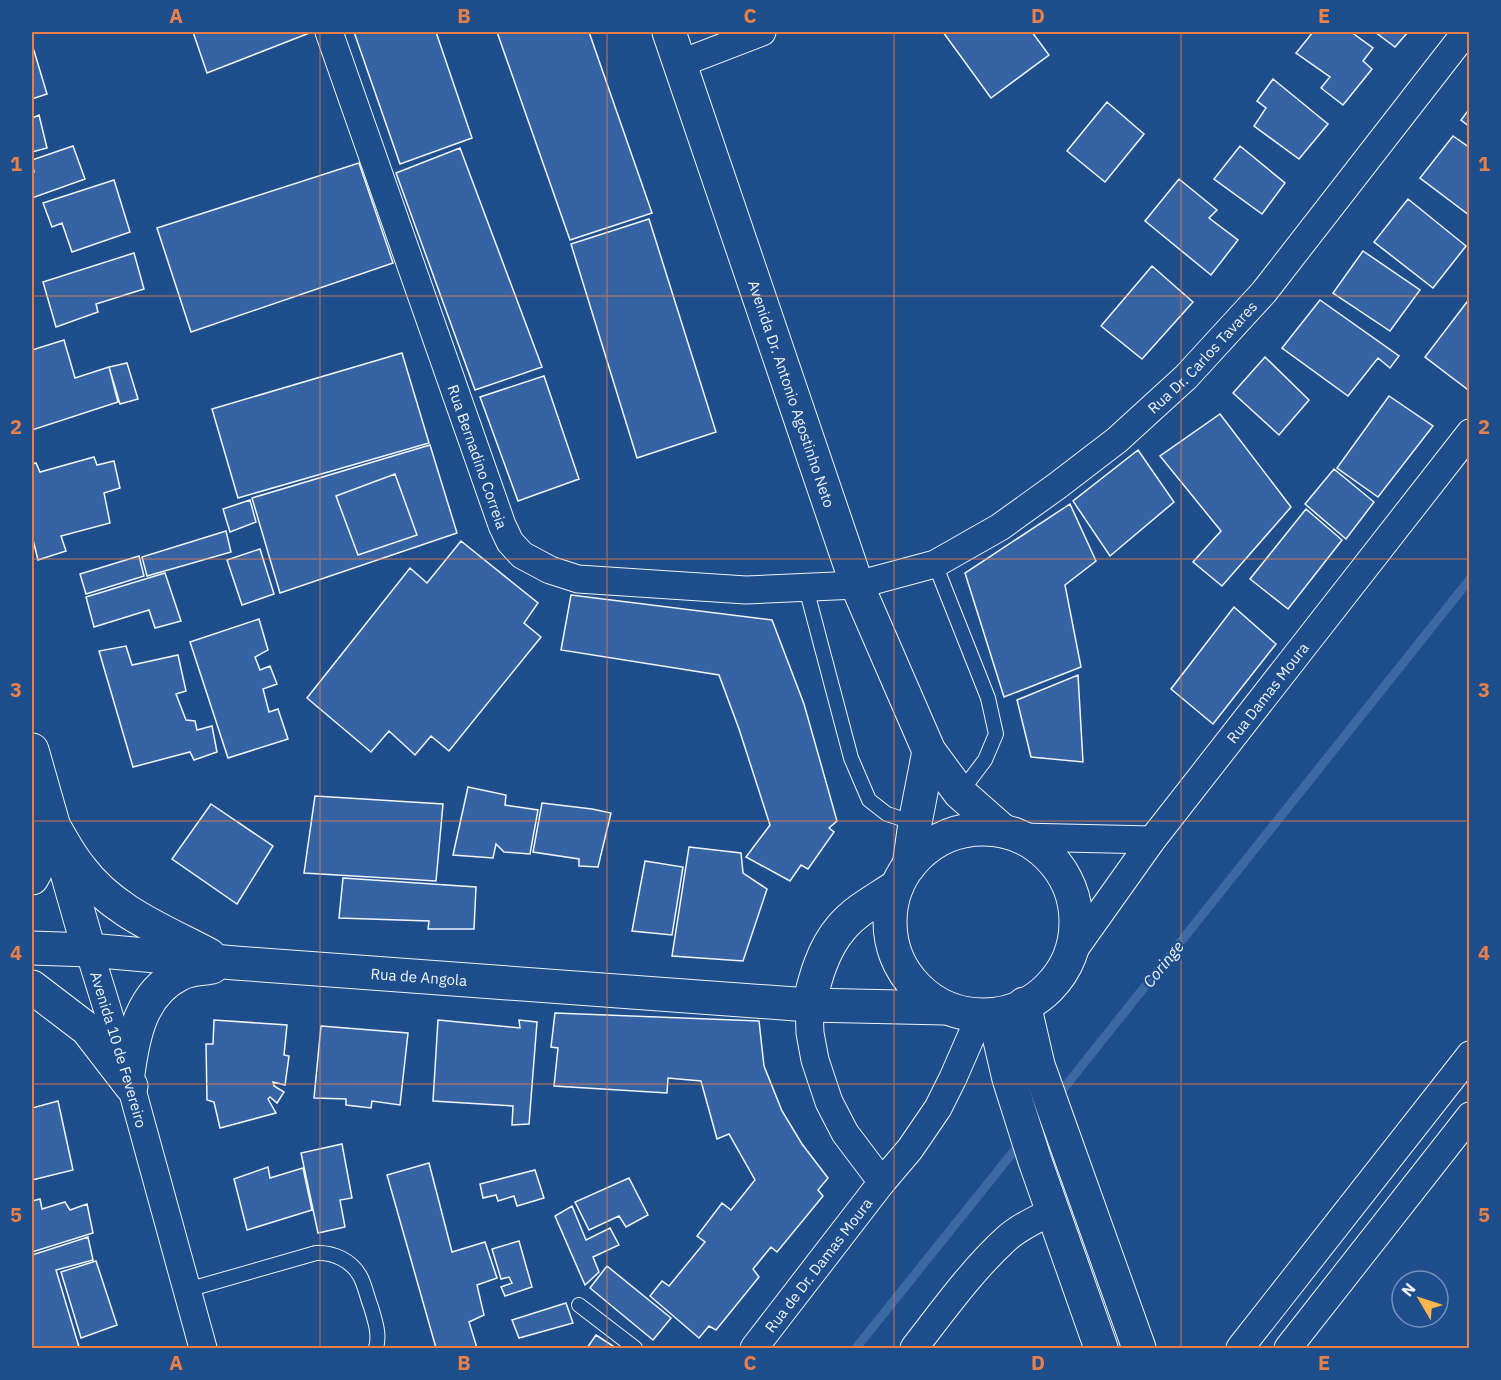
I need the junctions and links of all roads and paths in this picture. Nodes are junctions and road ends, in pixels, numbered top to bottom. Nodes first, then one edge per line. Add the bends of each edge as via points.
1 (329, 32) edge
2 (669, 32) edge
3 (762, 32) edge
4 (1466, 32) edge
5 (679, 64) junction
6 (1470, 433) edge
7 (934, 564) junction
8 (857, 585) junction
9 (806, 588) junction
10 (32, 750) edge
11 (929, 751) junction
12 (960, 793) junction
13 (52, 820) junction
14 (915, 823) junction
15 (1012, 834) junction
16 (1152, 840) junction
17 (903, 876) junction
18 (32, 878) edge
19 (32, 948) edge
20 (89, 950) junction
21 (1071, 954) junction
22 (228, 962) junction
23 (32, 987) edge
24 (1024, 1004) junction
25 (809, 1005) junction
26 (945, 1008) junction
27 (987, 1016) junction
28 (1470, 1055) edge
29 (129, 1080) junction
30 (1470, 1116) edge
31 (882, 1182) junction
32 (1053, 1211) junction
33 (187, 1290) junction
34 (579, 1305) dead end
35 (203, 1348) edge
36 (376, 1348) edge
37 (635, 1348) edge
38 (754, 1348) edge
39 (914, 1348) edge
40 (1101, 1348) edge
41 (1139, 1348) edge
42 (1240, 1348) edge
43 (1288, 1348) edge

1 - 9 street, Rua Bernadino Correia via 510,542 531,560 578,579 746,590
2 - 5 street, Avenida Dr. Antonio Agostinho Neto
3 - 5 street
4 - 7 street, Rua Dr. Carlos Tavares via 1264,292 1186,376 1117,440 1057,486 1000,527
5 - 8 street, Avenida Dr. Antonio Agostinho Neto
6 - 16 street, Rua Damas Moura
7 - 8 street, Rua Dr. Carlos Tavares
7 - 12 lane via 988,698 996,734 985,760
8 - 9 street, Rua Bernadino Correia
8 - 11 street, Avenida Dr. Antonio Agostinho Neto
9 - 14 lane via 850,758 869,800 887,814
10 - 13 street, Avenida 10 de Fevereiro
11 - 12 street, Avenida Dr. Antonio Agostinho Neto
11 - 14 street
12 - 15 street, Avenida Dr. Antonio Agostinho Neto
13 - 18 street
13 - 20 street, Avenida 10 de Fevereiro
13 - 22 street via 81,870 113,902
14 - 17 street
15 - 16 street
15 - 17 street via 982,829 961,831 924,851
15 - 21 street via 1039,847 1065,876 1076,914
16 - 21 street, Rua Damas Moura
17 - 25 street via 841,928 815,978
17 - 26 street via 891,910 891,934 897,957 908,978
19 - 20 street, Rua de Angola
20 - 22 street, Rua de Angola
20 - 29 street, Avenida 10 de Fevereiro
21 - 24 street via 1044,989
22 - 25 street, Rua de Angola
22 - 29 street via 181,973 147,1005 132,1042
23 - 29 street via 87,1029
24 - 27 street
24 - 41 street via 1038,1065
25 - 26 street, Rua de Angola
25 - 31 street via 811,1042 829,1102 845,1134
26 - 27 street
27 - 31 street, Rua de Dr. Damas Moura via 938,1108
27 - 32 street
28 - 42 street
29 - 33 street, Avenida 10 de Fevereiro
30 - 43 street
31 - 38 street, Rua de Dr. Damas Moura
32 - 39 street via 1007,1238
32 - 40 street
33 - 35 street, Avenida 10 de Fevereiro
33 - 36 lane via 326,1252 350,1264 359,1275 377,1327
34 - 37 lane

